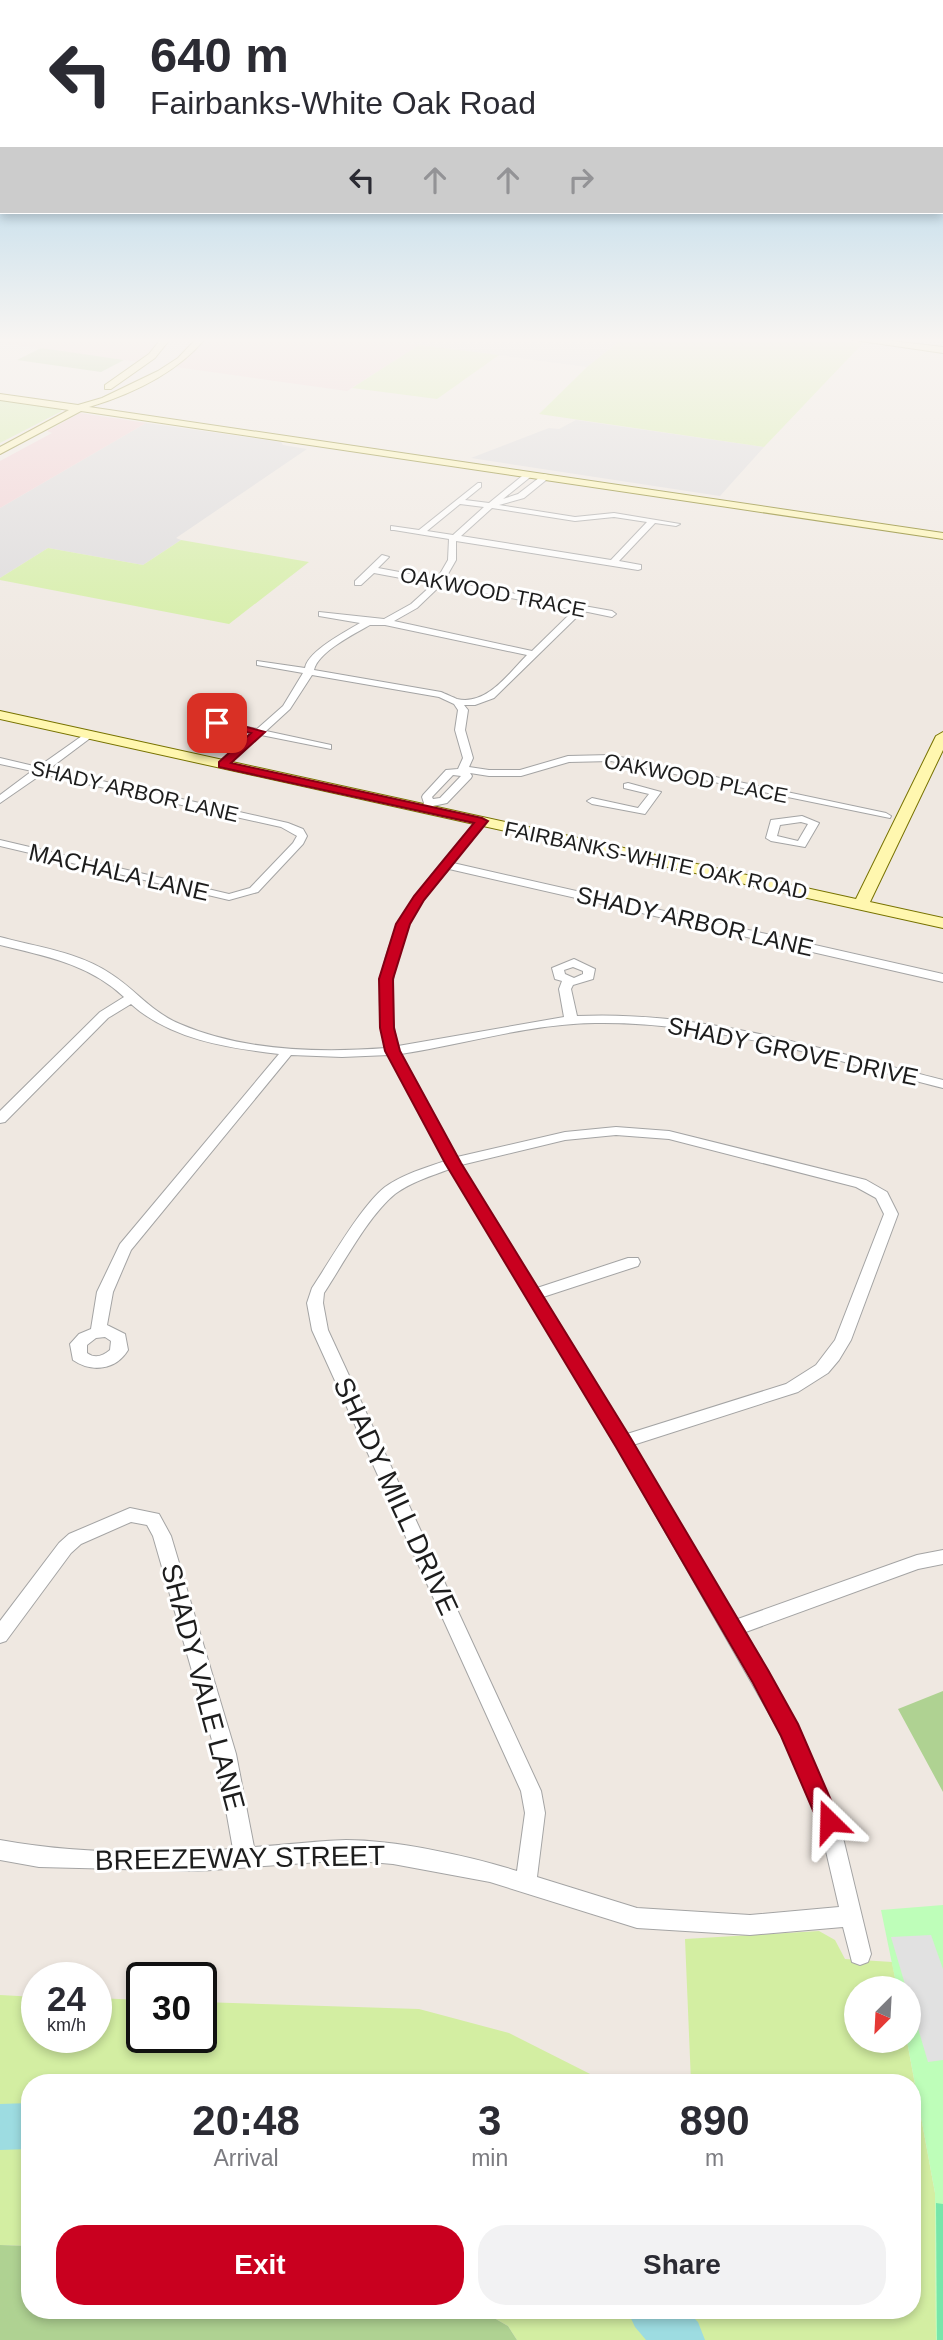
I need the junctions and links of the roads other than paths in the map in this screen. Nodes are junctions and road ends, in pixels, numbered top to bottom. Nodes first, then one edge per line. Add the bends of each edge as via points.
1 (359, 448) edge
2 (530, 474) junction
3 (547, 477) junction
4 (478, 485) dead end
5 (459, 501) junction
6 (489, 506) junction
7 (653, 521) junction
8 (676, 524) dead end
9 (394, 528) dead end
10 (421, 532) junction
11 (943, 536) edge
12 (455, 537) junction
13 (385, 557) dead end
14 (613, 563) junction
15 (638, 567) dead end
16 (373, 570) junction
17 (438, 581) junction
18 (358, 583) dead end
19 (580, 609) junction
20 (322, 614) dead end
21 (612, 614) dead end
22 (368, 622) junction
23 (385, 622) junction
24 (534, 654) junction
25 (260, 663) dead end
26 (311, 671) junction
27 (457, 702) junction
28 (0, 715) edge
29 (196, 718) dead end
30 (260, 732) junction
31 (89, 734) junction
32 (943, 736) edge
33 (327, 747) dead end
34 (0, 761) edge
35 (223, 764) junction
36 (645, 765) junction
37 (43, 770) junction
38 (463, 770) junction
39 (628, 786) junction
40 (0, 800) edge
41 (592, 801) dead end
42 (825, 803) junction
43 (428, 806) junction
44 (612, 806) junction
45 (886, 816) dead end
46 (482, 821) junction
47 (814, 823) dead end
48 (0, 843) edge
49 (447, 865) junction
50 (239, 896) joint
51 (861, 905) junction
52 (943, 923) edge
53 (0, 941) edge
54 (943, 978) edge
55 (568, 981) dead end
56 (131, 998) junction
57 (571, 1020) junction
58 (288, 1051) junction
59 (393, 1051) junction
60 (943, 1084) edge
61 (0, 1119) edge
62 (453, 1163) junction
63 (633, 1262) dead end
64 (533, 1295) junction
65 (98, 1332) dead end
66 (623, 1442) junction
67 (943, 1557) edge
68 (732, 1629) junction
69 (0, 1635) edge
70 (0, 1850) edge
71 (245, 1856) junction
72 (526, 1881) junction
73 (850, 1916) junction
74 (860, 1954) dead end

1 - 2 main road
2 - 3 main road
2 - 6 street
3 - 6 street via 521,496
3 - 11 main road
4 - 5 street
5 - 6 street
5 - 10 street
6 - 7 street via 575,519 614,515
6 - 12 street
7 - 8 street
7 - 14 street
9 - 10 street
10 - 12 street
12 - 14 street
12 - 17 street via 452,561
13 - 16 street
14 - 15 street
16 - 17 street, OAKWOOD TRACE
16 - 18 street
17 - 19 street, OAKWOOD TRACE
17 - 23 street via 400,617
19 - 21 street, OAKWOOD TRACE
19 - 24 street
20 - 22 street
22 - 23 street
22 - 26 street via 326,648 311,662
23 - 24 street
24 - 27 street via 491,696
25 - 26 street
26 - 27 street via 441,695
26 - 30 street via 287,707
27 - 38 street via 463,710 460,730 468,758
28 - 31 main road, FAIRBANKS-WHITE OAK ROAD
29 - 30 street
30 - 33 street
30 - 35 street
31 - 35 main road, FAIRBANKS-WHITE OAK ROAD
31 - 37 street
32 - 51 main road
34 - 37 street, SHADY ARBOR LANE
35 - 43 main road, FAIRBANKS-WHITE OAK ROAD
36 - 38 street, OAKWOOD PLACE via 596,758 568,759 521,773
36 - 39 street
36 - 42 street, OAKWOOD PLACE
37 - 40 street
37 - 50 street, SHADY ARBOR LANE via 299,831 298,844 254,890
38 - 43 street via 450,772 427,797
39 - 44 street
39 - 44 street via 656,792 641,812
41 - 44 street
42 - 45 street, OAKWOOD PLACE
42 - 47 street
43 - 46 main road, FAIRBANKS-WHITE OAK ROAD
46 - 49 street
46 - 51 main road, FAIRBANKS-WHITE OAK ROAD
48 - 50 street, MACHALA LANE via 213,895
49 - 54 street, SHADY ARBOR LANE
49 - 59 street via 411,910 392,954 386,1004
51 - 52 main road, FAIRBANKS-WHITE OAK ROAD
53 - 56 street, SHADY GROVE DRIVE via 89,967
55 - 57 street via 565,989
56 - 58 street, SHADY GROVE DRIVE via 160,1019 192,1033
56 - 61 street via 104,1015
57 - 59 street, SHADY GROVE DRIVE
57 - 60 street, SHADY GROVE DRIVE via 631,1019 694,1026
58 - 59 street, SHADY GROVE DRIVE
58 - 65 street via 125,1248 105,1292
59 - 62 street
62 - 64 street
62 - 66 street, SHADY MILL DRIVE via 565,1136 634,1131 685,1138 861,1183 882,1195 891,1214 836,1354 809,1381
62 - 72 street, SHADY MILL DRIVE via 415,1177 380,1200 324,1280 315,1303 320,1330 531,1791 535,1813
63 - 64 street
64 - 66 street
66 - 68 street
67 - 68 street via 917,1562
68 - 73 street via 790,1731 816,1788 832,1834
69 - 71 street, SHADY VALE LANE via 75,1539 130,1515 152,1519 162,1536 226,1754
70 - 71 street, BREEZEWAY STREET via 89,1861
71 - 72 street, BREEZEWAY STREET via 347,1850 442,1862
72 - 73 street, BREEZEWAY STREET via 607,1911 649,1920 750,1925
73 - 74 street

